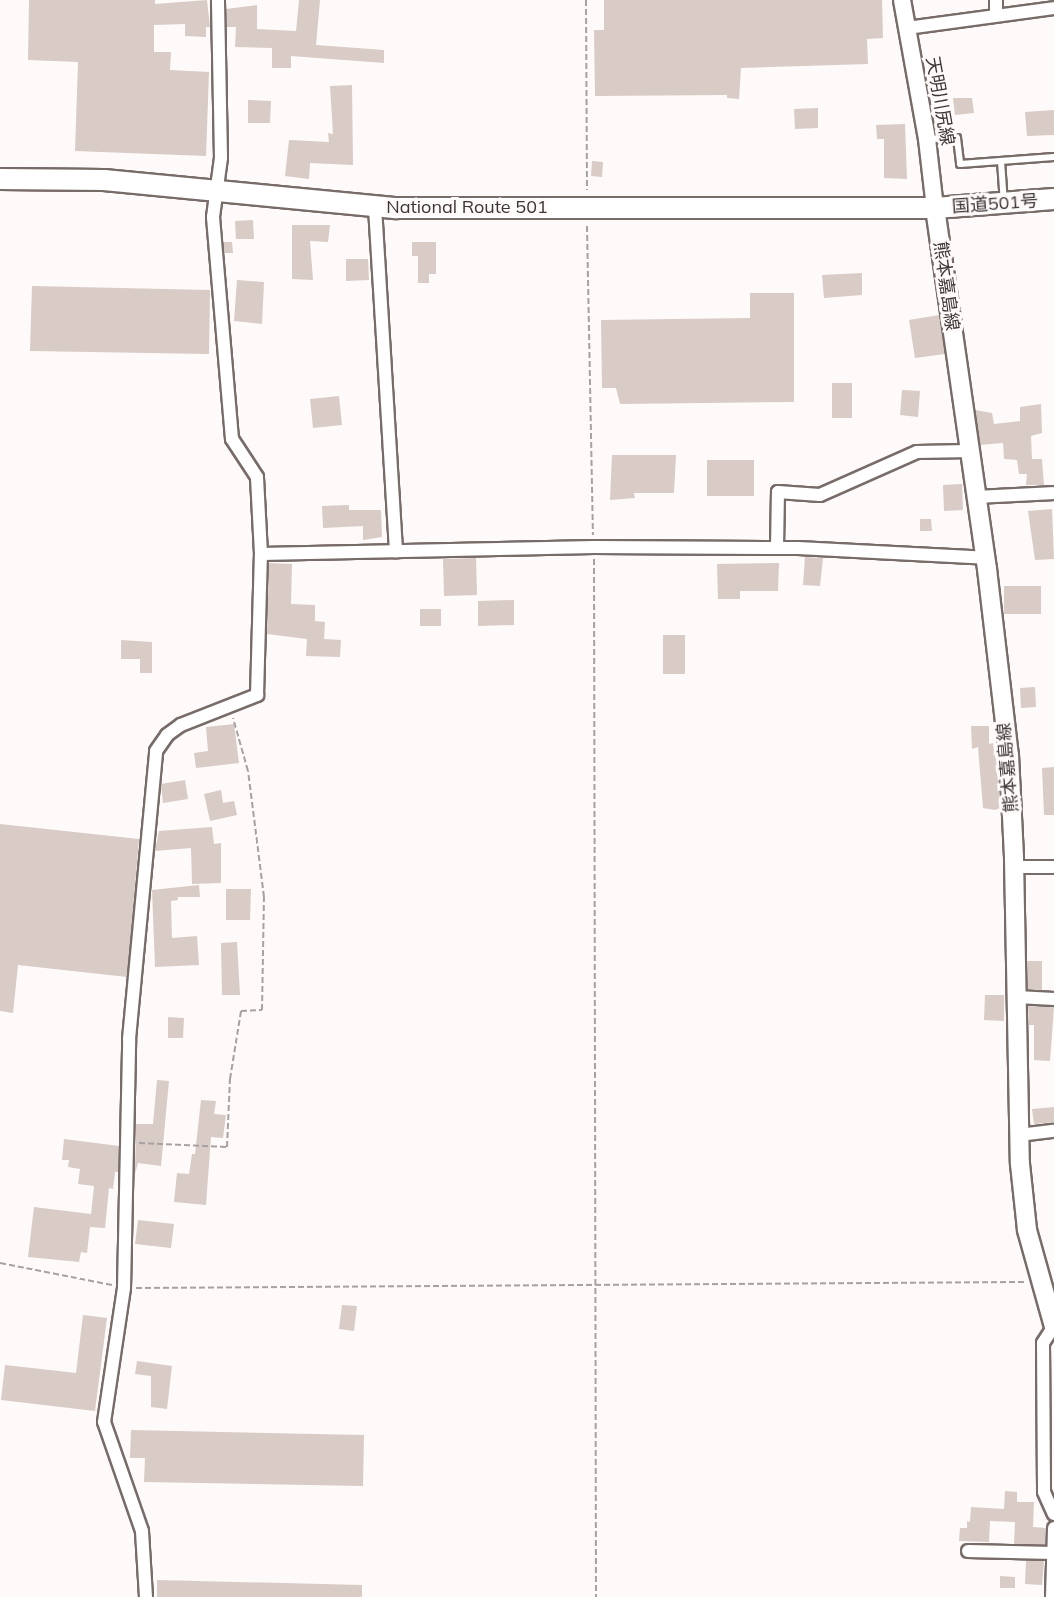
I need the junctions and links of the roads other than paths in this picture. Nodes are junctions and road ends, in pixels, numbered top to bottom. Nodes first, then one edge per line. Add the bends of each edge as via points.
1 (218, 0) edge
2 (902, 0) edge
3 (996, 0) edge
4 (1054, 8) edge
5 (996, 15) junction
6 (908, 28) junction
7 (927, 139) junction
8 (1054, 157) edge
9 (1001, 161) junction
10 (3, 178) edge
11 (216, 190) junction
12 (1054, 199) edge
13 (1004, 203) junction
14 (375, 207) junction
15 (935, 208) junction
16 (970, 451) junction
17 (1054, 493) edge
18 (977, 496) junction
19 (777, 548) junction
20 (396, 551) junction
21 (261, 554) junction
22 (986, 558) junction
23 (1015, 867) junction
24 (1054, 867) edge
25 (1017, 997) junction
26 (1054, 999) edge
27 (1054, 1131) edge
28 (1019, 1136) junction
29 (1054, 1327) edge
30 (1054, 1514) edge
31 (1054, 1528) edge
32 (968, 1551) dead end
33 (1053, 1553) edge
34 (146, 1597) edge
35 (1052, 1597) edge

1 - 11 street via 221,158
2 - 6 main road, 天明川尻線
3 - 5 street
4 - 5 street
5 - 6 street
6 - 7 main road, 天明川尻線
7 - 9 lane via 957,138 960,164
7 - 15 main road, 天明川尻線
8 - 9 lane
9 - 13 lane
10 - 11 highway, National Route 501 via 104,180
11 - 14 highway, National Route 501
11 - 21 street via 213,217 232,439 257,477
12 - 13 highway, 国道501号
13 - 15 highway, 国道501号
14 - 15 highway, National Route 501
14 - 20 street
15 - 16 main road, 熊本嘉島線
16 - 18 main road, 熊本嘉島線
16 - 19 street via 917,452 820,495 778,492
17 - 18 street
18 - 22 main road, 熊本嘉島線
19 - 20 street
19 - 22 street
20 - 21 street
21 - 34 street via 257,695 181,725 167,735 156,751 129,1039 124,1288 104,1422 142,1532
22 - 23 main road, 熊本嘉島線 via 1009,755
23 - 24 street
23 - 25 main road, 熊本嘉島線
25 - 26 street
25 - 28 main road, 熊本嘉島線
27 - 28 street
28 - 29 main road, 熊本嘉島線 via 1027,1230
29 - 30 street via 1043,1343 1044,1492
31 - 33 street
32 - 33 street
33 - 35 street

